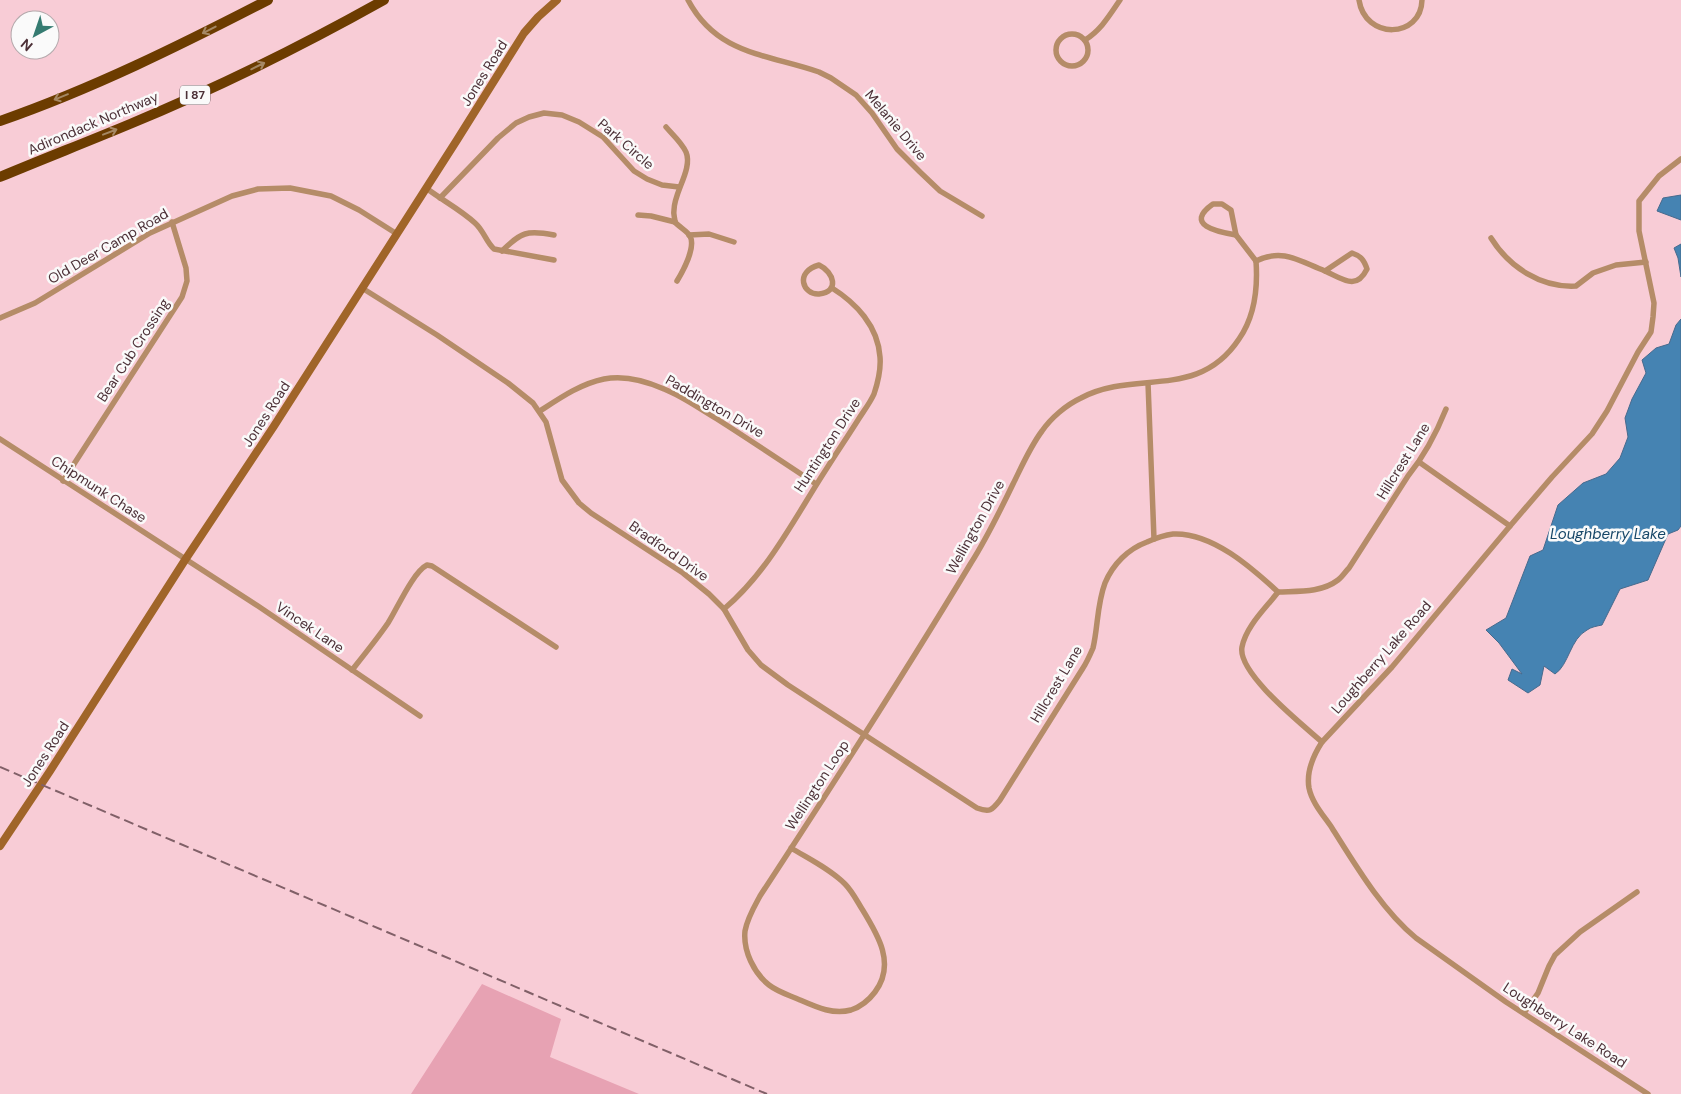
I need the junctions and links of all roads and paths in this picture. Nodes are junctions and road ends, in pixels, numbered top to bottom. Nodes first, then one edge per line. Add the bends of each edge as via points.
1 (268, 0) edge
2 (384, 0) edge
3 (557, 0) edge
4 (688, 0) edge
5 (1120, 0) edge
6 (1359, 0) edge
7 (1422, 0) edge
8 (1085, 40) junction
9 (0, 121) edge
10 (666, 127) dead end
11 (1681, 159) edge
12 (0, 177) edge
13 (679, 187) junction
14 (426, 188) junction
15 (440, 198) junction
16 (638, 215) dead end
17 (982, 216) dead end
18 (172, 222) junction
19 (675, 222) junction
20 (397, 234) junction
21 (689, 235) junction
22 (1236, 235) junction
23 (554, 236) dead end
24 (1491, 238) dead end
25 (734, 242) dead end
26 (502, 251) junction
27 (554, 260) dead end
28 (1256, 261) junction
29 (1646, 262) junction
30 (1325, 271) junction
31 (677, 281) dead end
32 (362, 288) junction
33 (832, 288) junction
34 (0, 318) edge
35 (1148, 384) junction
36 (1446, 409) dead end
37 (540, 411) junction
38 (0, 439) edge
39 (1419, 462) junction
40 (63, 481) junction
41 (816, 484) junction
42 (1510, 526) junction
43 (1154, 539) junction
44 (185, 560) junction
45 (1278, 592) junction
46 (724, 609) junction
47 (556, 647) dead end
48 (352, 670) junction
49 (420, 716) dead end
50 (864, 735) junction
51 (1322, 742) junction
52 (990, 810) joint
53 (0, 846) edge
54 (791, 848) junction
55 (1637, 892) dead end
56 (1524, 1013) junction
57 (1648, 1094) edge

1 -> 9 highway via 86,87
12 -> 2 highway, Adirondack Northway / I 87 via 236,77
3 - 14 street, Jones Road via 524,33
4 - 17 street, Melanie Drive via 701,20 720,38 753,54 820,72 856,95 897,149 920,172 940,191
5 - 8 street via 1102,27
6 - 7 street via 1365,18 1382,29 1393,30 1412,22
8 - 8 street via 1072,34 1062,37 1056,46 1057,57 1069,66 1084,61 1088,52
10 - 13 street via 686,153 687,166
11 - 29 street, Loughberry Lake Road via 1659,176 1640,201 1640,231
13 - 15 street, Park Circle via 647,180 634,171 603,137 579,122 544,113 516,123
13 - 19 street via 673,211
14 - 15 street
14 - 20 street, Jones Road
15 - 26 street via 475,223 491,246
16 - 19 street
18 - 20 street, Old Deer Camp Road via 232,196 258,189 290,188 344,201
18 - 34 street, Old Deer Camp Road via 35,303
18 - 40 street, Bear Cub Crossing via 186,268 182,296
19 - 21 street
20 - 32 street, Jones Road
21 - 25 street via 709,234
21 - 31 street via 692,243
22 - 22 street via 1202,224 1201,219 1213,204 1222,204 1231,210
22 - 28 street
23 - 26 street via 527,232
24 - 29 street via 1530,276 1550,285 1576,286 1593,273 1616,265
26 - 27 street
28 - 30 street via 1281,255
28 - 35 street, Wellington Drive via 1257,282 1252,312 1234,348 1222,361 1199,374
29 - 42 street, Loughberry Lake Road via 1654,303 1650,332 1592,434
30 - 30 street via 1352,253 1364,261 1367,269 1356,282
32 - 37 street, Bradford Drive via 508,383
32 - 44 street, Jones Road
33 - 33 street via 813,293 804,285 803,276 811,267 819,265 832,276
33 - 41 street, Huntington Drive via 866,318 878,345 880,368 873,396
35 - 43 street
35 - 50 street, Wellington Drive via 1112,387 1080,398 1040,432 972,563
36 - 39 street, Hillcrest Lane
37 - 41 street, Paddington Drive via 589,383 615,378 643,381 692,404
37 - 46 street, Bradford Drive via 562,480 579,503 683,573
38 - 40 street, Chipmunk Chase
39 - 42 street
39 - 45 street, Hillcrest Lane via 1349,568 1337,581 1309,591
40 - 44 street, Chipmunk Chase
41 - 46 street, Huntington Drive via 759,574
42 - 51 street, Loughberry Lake Road via 1392,667
43 - 45 street, Hillcrest Lane via 1175,534 1208,542 1250,567
43 - 52 street, Hillcrest Lane via 1125,555 1111,571 1102,594 1090,655 1000,800
44 - 48 street, Vincek Lane
44 - 53 street, Jones Road
45 - 51 street via 1245,638 1242,654 1260,684
46 - 50 street, Bradford Drive via 748,650 761,665
47 - 48 street via 427,565 415,577 388,622
48 - 49 street, Vincek Lane
50 - 52 street, Bradford Drive via 977,808
50 - 54 street, Wellington Loop
51 - 56 street, Loughberry Lake Road via 1310,765 1310,790 1354,863 1394,918 1416,938
54 - 54 street via 751,913 745,931 747,952 760,976 779,991 830,1011 852,1010 862,1005 878,988 885,970 884,950 845,884
55 - 56 street via 1580,932 1555,955 1538,993
56 - 57 street, Loughberry Lake Road

